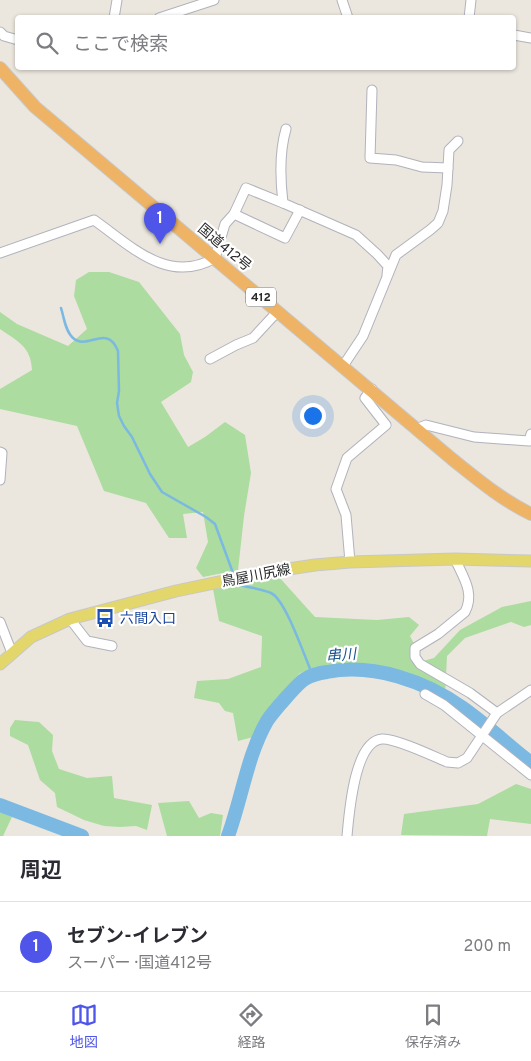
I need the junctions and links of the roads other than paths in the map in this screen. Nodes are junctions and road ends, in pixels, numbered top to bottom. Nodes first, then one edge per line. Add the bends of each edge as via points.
1 (117, 0) edge
2 (214, 0) edge
3 (342, 0) edge
4 (471, 0) edge
5 (114, 15) edge
6 (168, 15) edge
7 (347, 15) edge
8 (469, 15) edge
9 (0, 32) edge
10 (516, 35) edge
11 (531, 38) edge
12 (15, 39) edge
13 (0, 68) edge
14 (372, 90) dead end
15 (286, 129) dead end
16 (458, 141) dead end
17 (448, 168) junction
18 (283, 203) junction
19 (300, 210) junction
20 (234, 214) junction
21 (0, 253) edge
22 (215, 258) junction
23 (387, 277) junction
24 (278, 311) junction
25 (210, 359) dead end
26 (343, 366) junction
27 (372, 389) junction
28 (416, 429) junction
29 (530, 439) edge
30 (0, 452) edge
31 (0, 480) edge
32 (531, 514) edge
33 (455, 559) junction
34 (531, 561) edge
35 (350, 562) junction
36 (70, 619) junction
37 (0, 622) edge
38 (112, 646) dead end
39 (12, 653) junction
40 (0, 664) edge
41 (531, 690) edge
42 (425, 694) dead end
43 (495, 715) junction
44 (483, 734) junction
45 (531, 775) edge
46 (347, 836) edge

1 - 5 street
2 - 6 street
3 - 7 street
4 - 8 street
9 - 12 street
10 - 11 street
13 - 22 highway, 国道412号 / 412 via 35,107
14 - 17 street via 370,158
15 - 18 street via 280,177
16 - 17 street via 449,150
17 - 23 street via 443,211 438,223 396,255
18 - 19 street
18 - 20 street via 246,188
19 - 20 street via 285,238
19 - 23 street via 356,235 388,266
20 - 22 street via 226,224
21 - 22 street via 94,220 153,261 175,267 202,265
22 - 24 highway, 国道412号 / 412
23 - 26 street via 363,336
24 - 25 street via 252,338
24 - 26 highway, 国道412号 / 412
26 - 27 highway, 国道412号 / 412
27 - 28 highway, 国道412号 / 412
27 - 35 street via 365,398 386,425 347,458 336,489 346,515
28 - 29 street via 426,425 474,437
28 - 32 highway, 国道412号 / 412 via 481,482
30 - 31 street
33 - 34 main road, 鳥屋川尻線
33 - 35 main road, 鳥屋川尻線
33 - 43 street via 470,599 465,612 415,648 415,657 420,664 470,693
35 - 36 main road, 鳥屋川尻線 via 262,573 176,591
36 - 38 street via 87,641
36 - 39 main road, 鳥屋川尻線 via 31,637
37 - 39 street
39 - 40 main road, 鳥屋川尻線
41 - 43 street
42 - 44 street
43 - 44 street
44 - 45 street
44 - 46 street via 466,758 458,763 447,762 389,740 370,744 362,757 349,804

